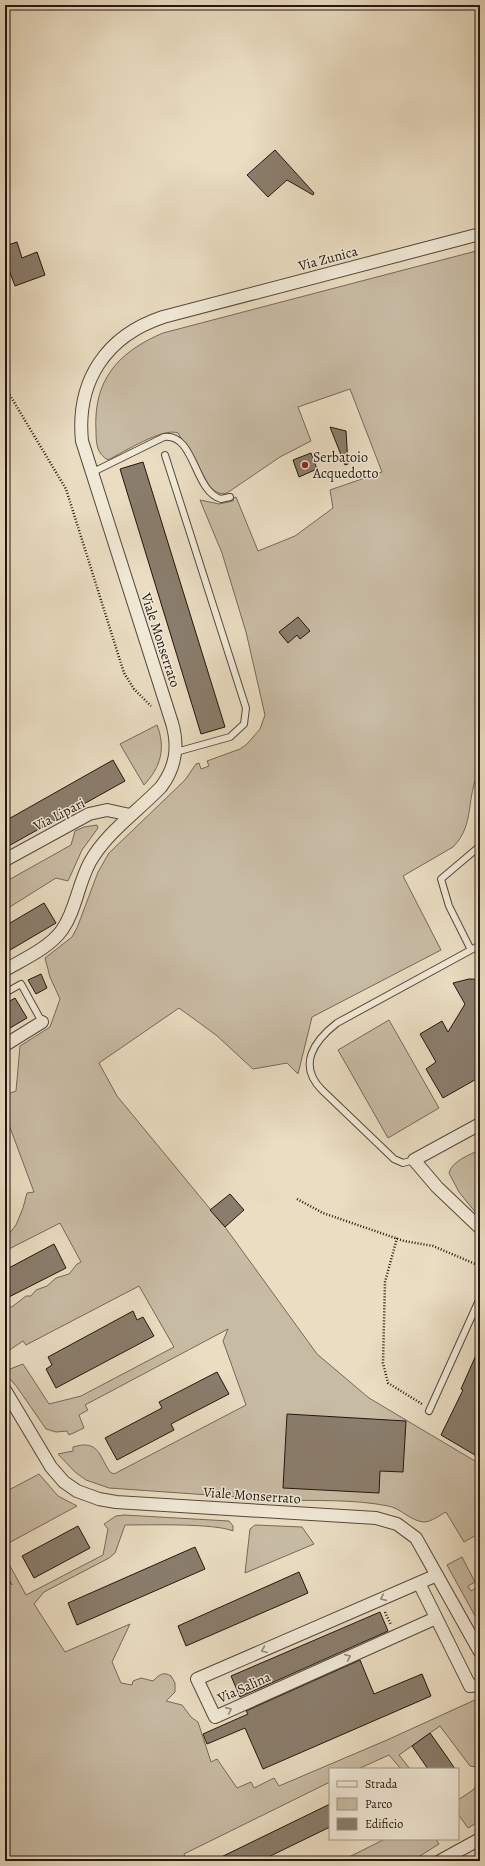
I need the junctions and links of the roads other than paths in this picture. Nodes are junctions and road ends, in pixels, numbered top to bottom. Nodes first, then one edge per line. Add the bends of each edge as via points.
1 (480, 234) edge
2 (184, 311) joint
3 (165, 455) dead end
4 (91, 473) junction
5 (230, 497) dead end
6 (176, 752) junction
7 (130, 816) junction
8 (480, 846) edge
9 (5, 860) edge
10 (480, 945) edge
11 (471, 950) junction
12 (5, 970) edge
13 (5, 993) edge
14 (42, 1022) joint
15 (5, 1044) edge
16 (480, 1124) edge
17 (414, 1160) junction
18 (480, 1228) edge
19 (480, 1298) edge
20 (5, 1390) edge
21 (430, 1409) road end
22 (437, 1575) junction
23 (419, 1583) junction
24 (436, 1618) junction
25 (480, 1652) edge
26 (480, 1685) edge
27 (480, 1839) edge
28 (440, 1861) edge

1 - 2 street, Via Zunica
2 - 4 street, Viale Monserrato via 149,322 129,332 112,347 94,371 83,398 80,427
3 - 6 lane via 246,708 244,724 230,737
4 - 5 lane via 164,437 174,437 182,443 212,495 221,500
4 - 6 street, Viale Monserrato via 172,723
6 - 7 street, Viale Monserrato via 172,768 164,783
7 - 9 street, Via Lipari via 107,810 89,814
7 - 12 street, Viale Monserrato via 112,833 90,862 62,931 44,947
8 - 11 lane via 441,879 449,906
10 - 11 lane
11 - 17 lane via 337,1023 319,1040 310,1056 312,1078 319,1088 394,1159 403,1163
13 - 14 lane via 21,984
14 - 15 street
16 - 17 street
17 - 18 street via 437,1187
19 - 21 lane
20 - 22 street, Viale Monserrato via 51,1467 64,1482 77,1491 116,1502 376,1518 397,1524 416,1538
22 - 23 street, Via Salina
22 - 25 street, Viale Monserrato
23 - 24 street
23 -> 24 street, Via Salina via 197,1679 215,1717
24 - 26 street via 470,1686
27 - 28 street

